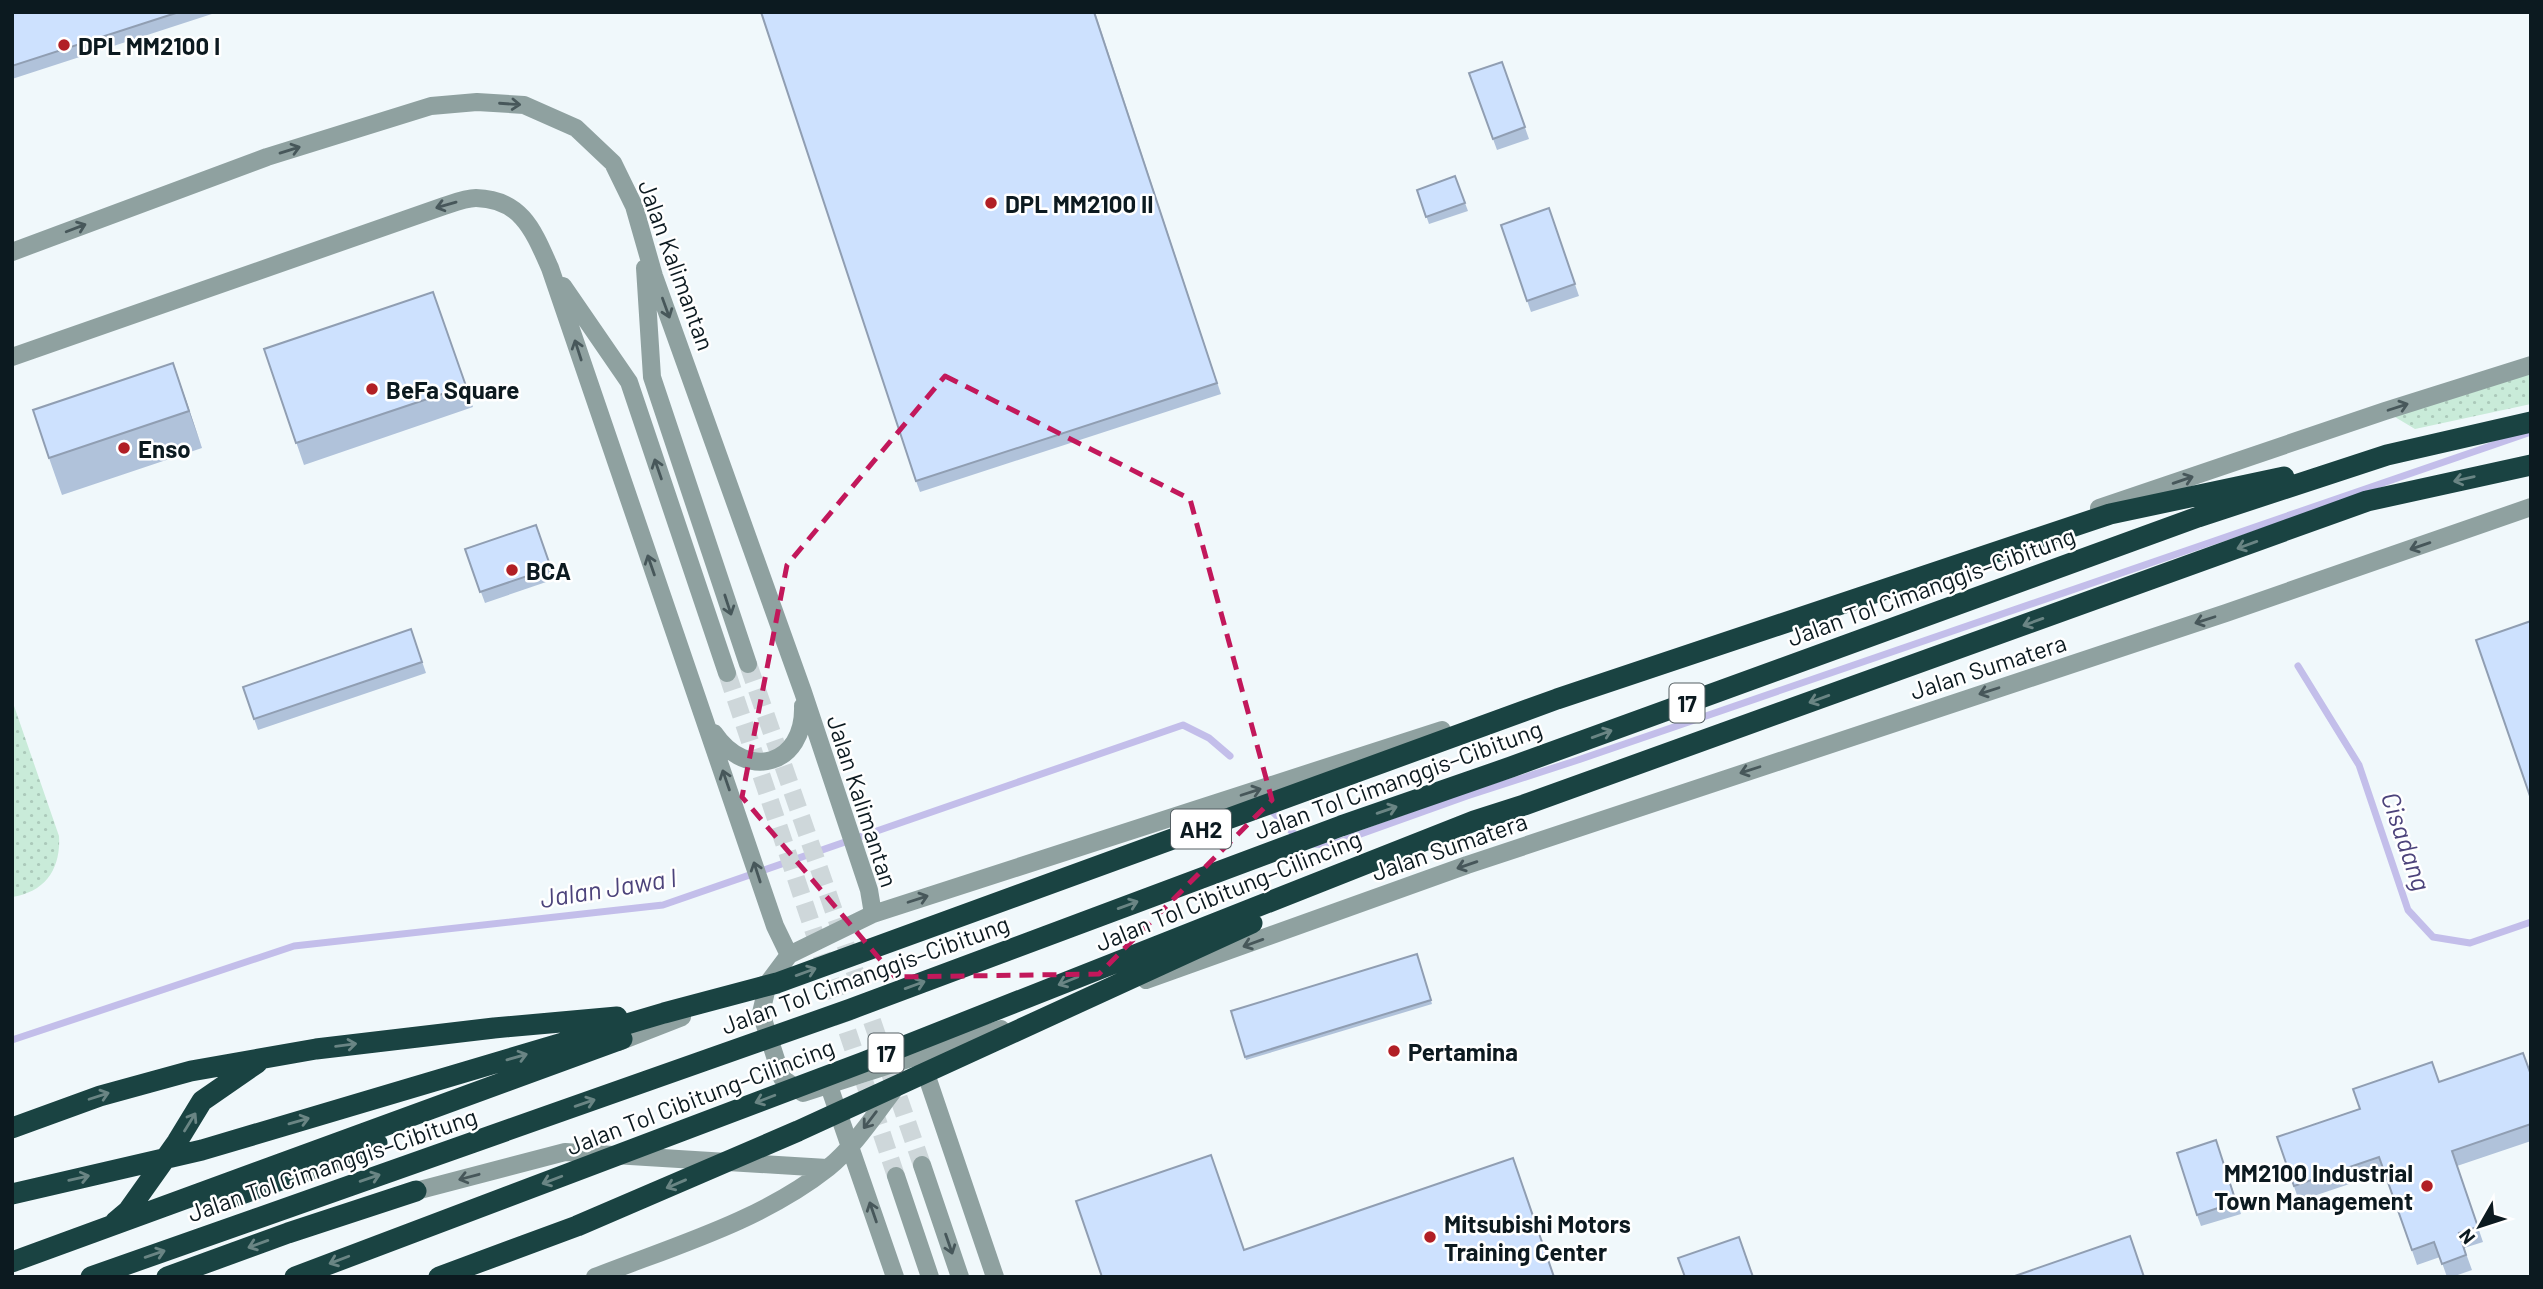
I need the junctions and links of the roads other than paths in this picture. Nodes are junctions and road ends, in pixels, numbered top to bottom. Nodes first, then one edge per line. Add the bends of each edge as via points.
1 (643, 236) junction
2 (12, 252) edge
3 (551, 268) junction
4 (12, 357) edge
5 (2531, 365) edge
6 (2531, 422) edge
7 (2387, 455) junction
8 (2531, 465) edge
9 (2531, 507) edge
10 (748, 664) tunnel mouth
11 (727, 673) tunnel mouth
12 (803, 692) junction
13 (705, 721) junction
14 (1474, 821) junction
15 (873, 914) junction
16 (789, 955) junction
17 (773, 983) junction
18 (736, 996) junction
19 (618, 1042) joint
20 (920, 1055) junction
21 (263, 1058) junction
22 (830, 1086) junction
23 (12, 1128) edge
24 (850, 1147) junction
25 (922, 1165) tunnel mouth
26 (827, 1168) junction
27 (896, 1176) tunnel mouth
28 (416, 1191) joint
29 (12, 1194) edge
30 (85, 1249) junction
31 (12, 1262) edge
32 (12, 1273) edge
33 (91, 1277) edge
34 (167, 1277) edge
35 (295, 1277) edge
36 (439, 1277) edge
37 (595, 1277) edge
38 (895, 1277) edge
39 (930, 1277) edge
40 (960, 1277) edge
41 (995, 1277) edge

2 -> 1 street, Jalan Kalimantan via 267,157 430,106 477,102 524,105 576,128 612,163
1 -> 10 street via 653,377
1 -> 12 street, Jalan Kalimantan
3 -> 4 street via 531,225 505,204 475,198 443,205
11 -> 3 street via 629,382
13 -> 3 street
15 -> 5 street via 1492,714
6 - 7 highway, Jalan Tol Cimanggis–Cibitung / 17
17 -> 7 highway, AH2 via 1558,699 2110,514
33 -> 7 highway, Jalan Tol Cimanggis–Cibitung / 17 via 851,1009 1341,826 2199,517
8 -> 14 highway, 17 via 2367,501
9 -> 20 street, Jalan Sumatera via 1467,864 1208,960
12 - 13 street via 802,732 767,762 743,759 720,742
12 - 15 street, Jalan Kalimantan
16 -> 13 street
14 -> 35 highway, Jalan Tol Cibitung–Cilincing / 17 via 864,1062
14 -> 36 highway via 798,1131 577,1226
15 - 16 street
16 - 17 street
17 - 18 street
17 - 22 street, Jalan Sumatera via 761,1013 782,1078 803,1093
29 -> 17 highway, AH2 via 202,1150
17 - 31 highway
18 - 19 street
21 -> 18 highway via 494,1028 651,1014
19 - 30 highway via 329,1163
20 - 22 street, Jalan Sumatera
20 -> 24 street
20 - 41 street
23 -> 21 highway via 113,1092
30 -> 21 highway via 128,1212 202,1101
22 - 24 street
24 - 26 street
38 -> 24 street
25 -> 40 street
26 -> 28 street via 565,1152
26 - 37 street via 750,1218
27 - 39 street
28 -> 34 highway
30 - 32 highway

